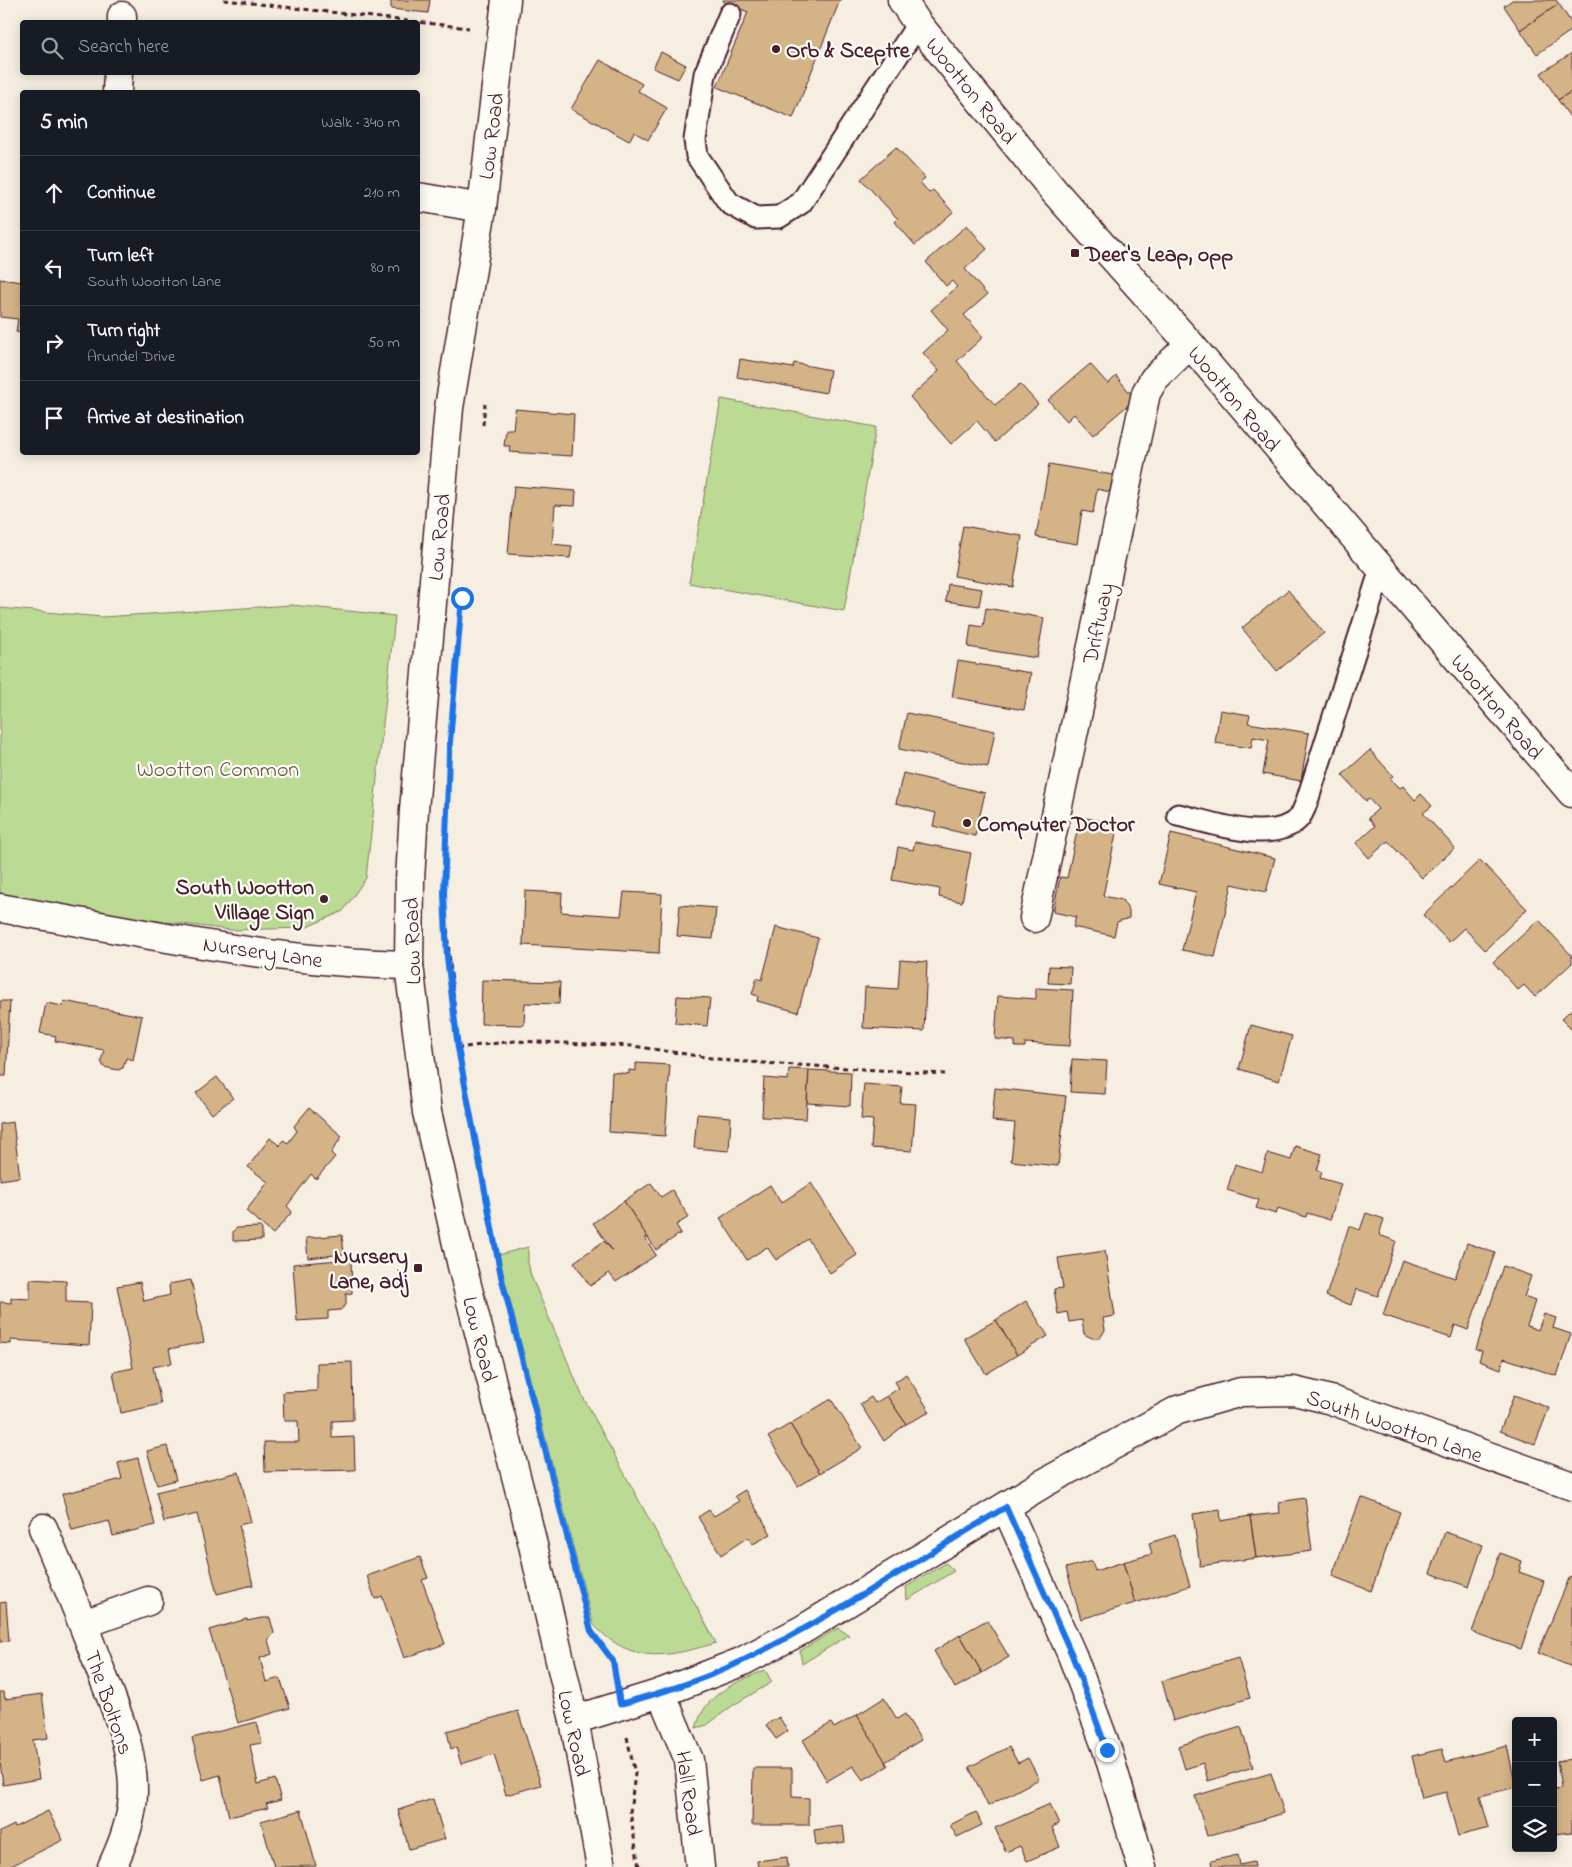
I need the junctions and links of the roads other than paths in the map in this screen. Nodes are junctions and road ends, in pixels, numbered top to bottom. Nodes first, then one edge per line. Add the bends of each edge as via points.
1 (506, 0) edge
2 (902, 0) edge
3 (730, 14) dead end
4 (918, 24) junction
5 (118, 75) edge
6 (117, 90) edge
7 (420, 197) edge
8 (482, 208) junction
9 (1190, 344) junction
10 (1381, 569) junction
11 (1572, 793) edge
12 (1178, 815) dead end
13 (0, 908) edge
14 (1034, 918) dead end
15 (409, 965) junction
16 (1572, 1486) edge
17 (1006, 1507) junction
18 (43, 1528) dead end
19 (148, 1601) dead end
20 (84, 1624) junction
21 (662, 1693) junction
22 (574, 1720) junction
23 (112, 1867) edge
24 (601, 1867) edge
25 (700, 1867) edge
26 (1142, 1867) edge

1 - 8 street, Low Road
2 - 4 street, Wootton Road
3 - 4 lane via 705,74 695,140 697,156 729,203 756,218 779,217 801,203
4 - 9 street, Wootton Road via 1054,191
5 - 6 street
7 - 8 street
8 - 15 street, Low Road via 449,408 414,810
9 - 10 street, Wootton Road
9 - 14 street, Driftway via 1154,379 1146,393
10 - 11 street, Wootton Road
10 - 12 lane via 1300,818 1274,831 1260,832
13 - 15 street, Nursery Lane via 237,949
15 - 22 street, Low Road via 427,1112
16 - 17 street, South Wootton Lane via 1331,1400 1294,1392 1242,1392 1178,1410
17 - 21 street, South Wootton Lane via 802,1630 741,1662
17 - 26 street via 1072,1655 1107,1750
18 - 20 street, The Boltons
19 - 20 street, The Boltons
20 - 23 street, The Boltons via 122,1726 131,1766 132,1805 125,1836
21 - 22 street, South Wootton Lane
21 - 25 street, Hall Road via 689,1760
22 - 24 street, Low Road

